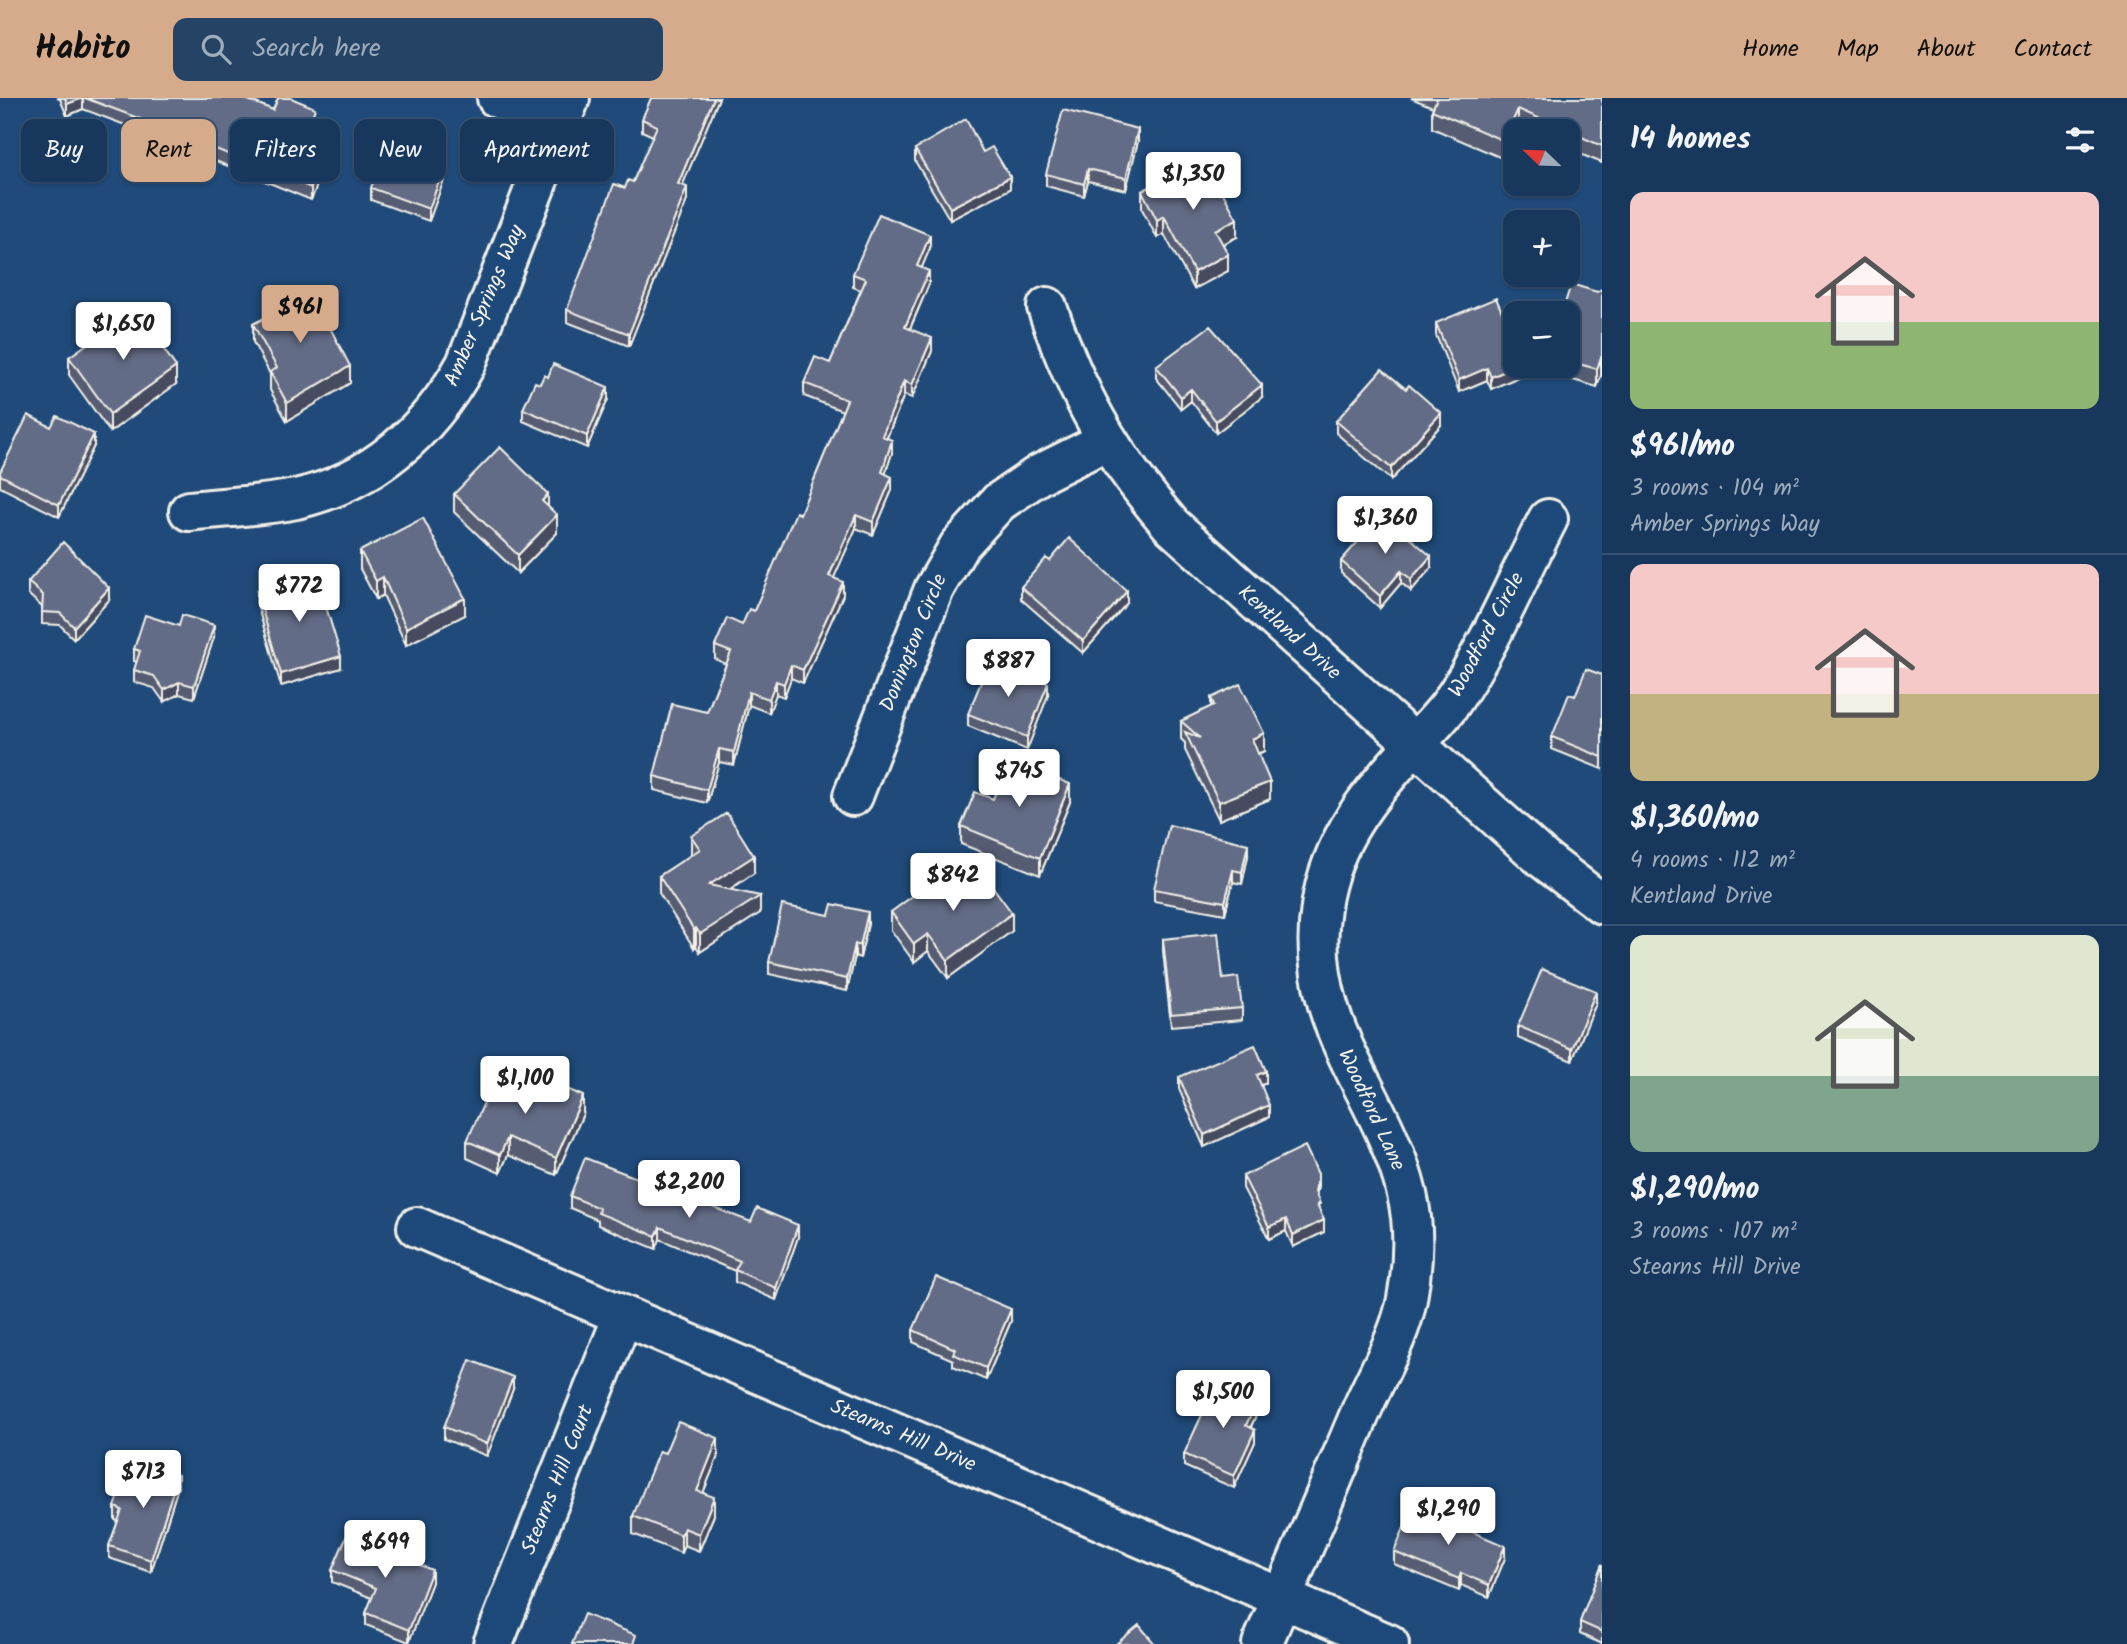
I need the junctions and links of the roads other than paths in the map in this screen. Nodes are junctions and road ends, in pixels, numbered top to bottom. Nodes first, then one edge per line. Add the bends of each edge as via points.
1 (497, 98) edge
2 (565, 110) edge
3 (1047, 307) dead end
4 (1106, 441) junction
5 (189, 511) dead end
6 (1548, 519) dead end
7 (1415, 744) junction
8 (853, 796) dead end
9 (1602, 904) edge
10 (417, 1227) dead end
11 (623, 1315) junction
12 (1282, 1598) junction
13 (492, 1644) edge
14 (1262, 1644) edge
15 (1389, 1644) edge

1 - 2 street
2 - 5 street, Amber Springs Way via 466,364 420,429 367,472 327,490 295,499
3 - 4 street, Kentland Drive via 1064,359
4 - 7 street, Kentland Drive via 1141,491 1184,538
4 - 8 street, Donington Circle via 1040,474 999,502 959,546 934,590
6 - 7 street, Woodford Circle via 1475,665 1441,716
7 - 9 street, Kentland Drive via 1542,858
7 - 12 street, Woodford Lane via 1344,834 1326,881 1318,931 1320,974 1330,1017 1388,1140 1407,1194 1412,1255 1407,1300
10 - 11 street, Stearns Hill Drive
11 - 12 street, Stearns Hill Drive
11 - 13 street, Stearns Hill Court
12 - 14 street, Woodford Lane
12 - 15 street, Stearns Hill Drive

